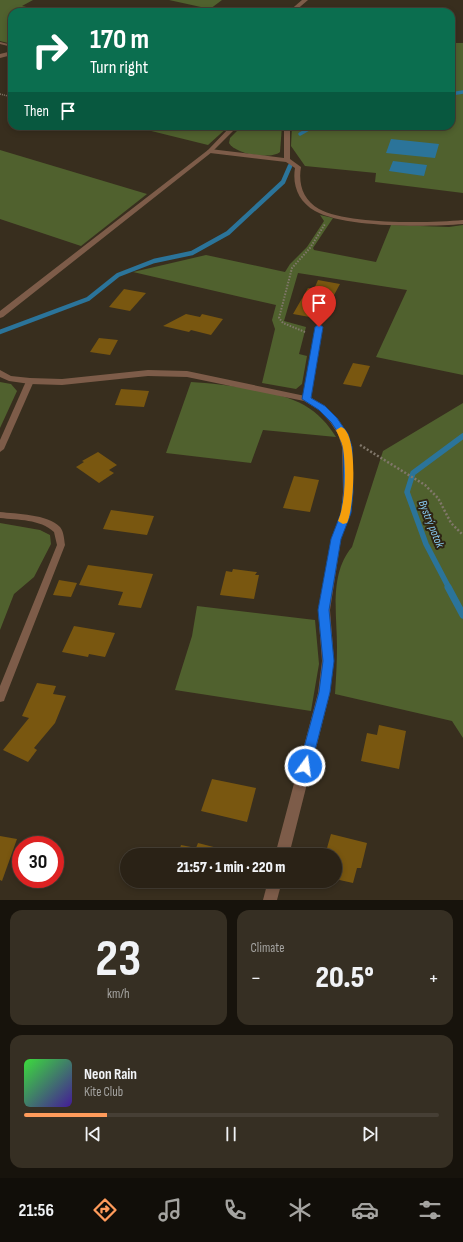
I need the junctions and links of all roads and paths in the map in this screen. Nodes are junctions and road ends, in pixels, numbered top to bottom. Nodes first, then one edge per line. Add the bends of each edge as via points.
1 (305, 0) edge
2 (296, 8) edge
3 (231, 130) edge
4 (287, 130) edge
5 (210, 150) junction
6 (287, 160) junction
7 (322, 212) junction
8 (463, 222) edge
9 (0, 315) edge
10 (319, 327) dead end
11 (316, 337) junction
12 (0, 373) edge
13 (30, 381) junction
14 (306, 399) junction
15 (343, 434) junction
16 (0, 449) edge
17 (0, 515) edge
18 (463, 535) edge
19 (0, 698) edge
20 (284, 848) edge
21 (273, 888) edge
22 (270, 900) edge

1 - 2 street
3 - 5 street
4 - 6 lane
5 - 6 lane
5 - 9 street
6 - 7 lane via 298,167 296,186 299,192
7 - 8 lane via 374,221 448,224
7 - 11 path via 325,225 310,248 292,268 279,318 284,323
10 - 11 lane
11 - 14 lane
12 - 13 street via 9,378
13 - 14 street via 62,382 148,373 187,374
13 - 16 lane
14 - 15 street via 322,408
15 - 18 path via 425,485 438,498 451,523
15 - 20 street via 347,447 348,492 346,513 336,539 324,610 328,661 324,692
17 - 19 lane via 39,521 56,528 61,545
21 - 22 street

